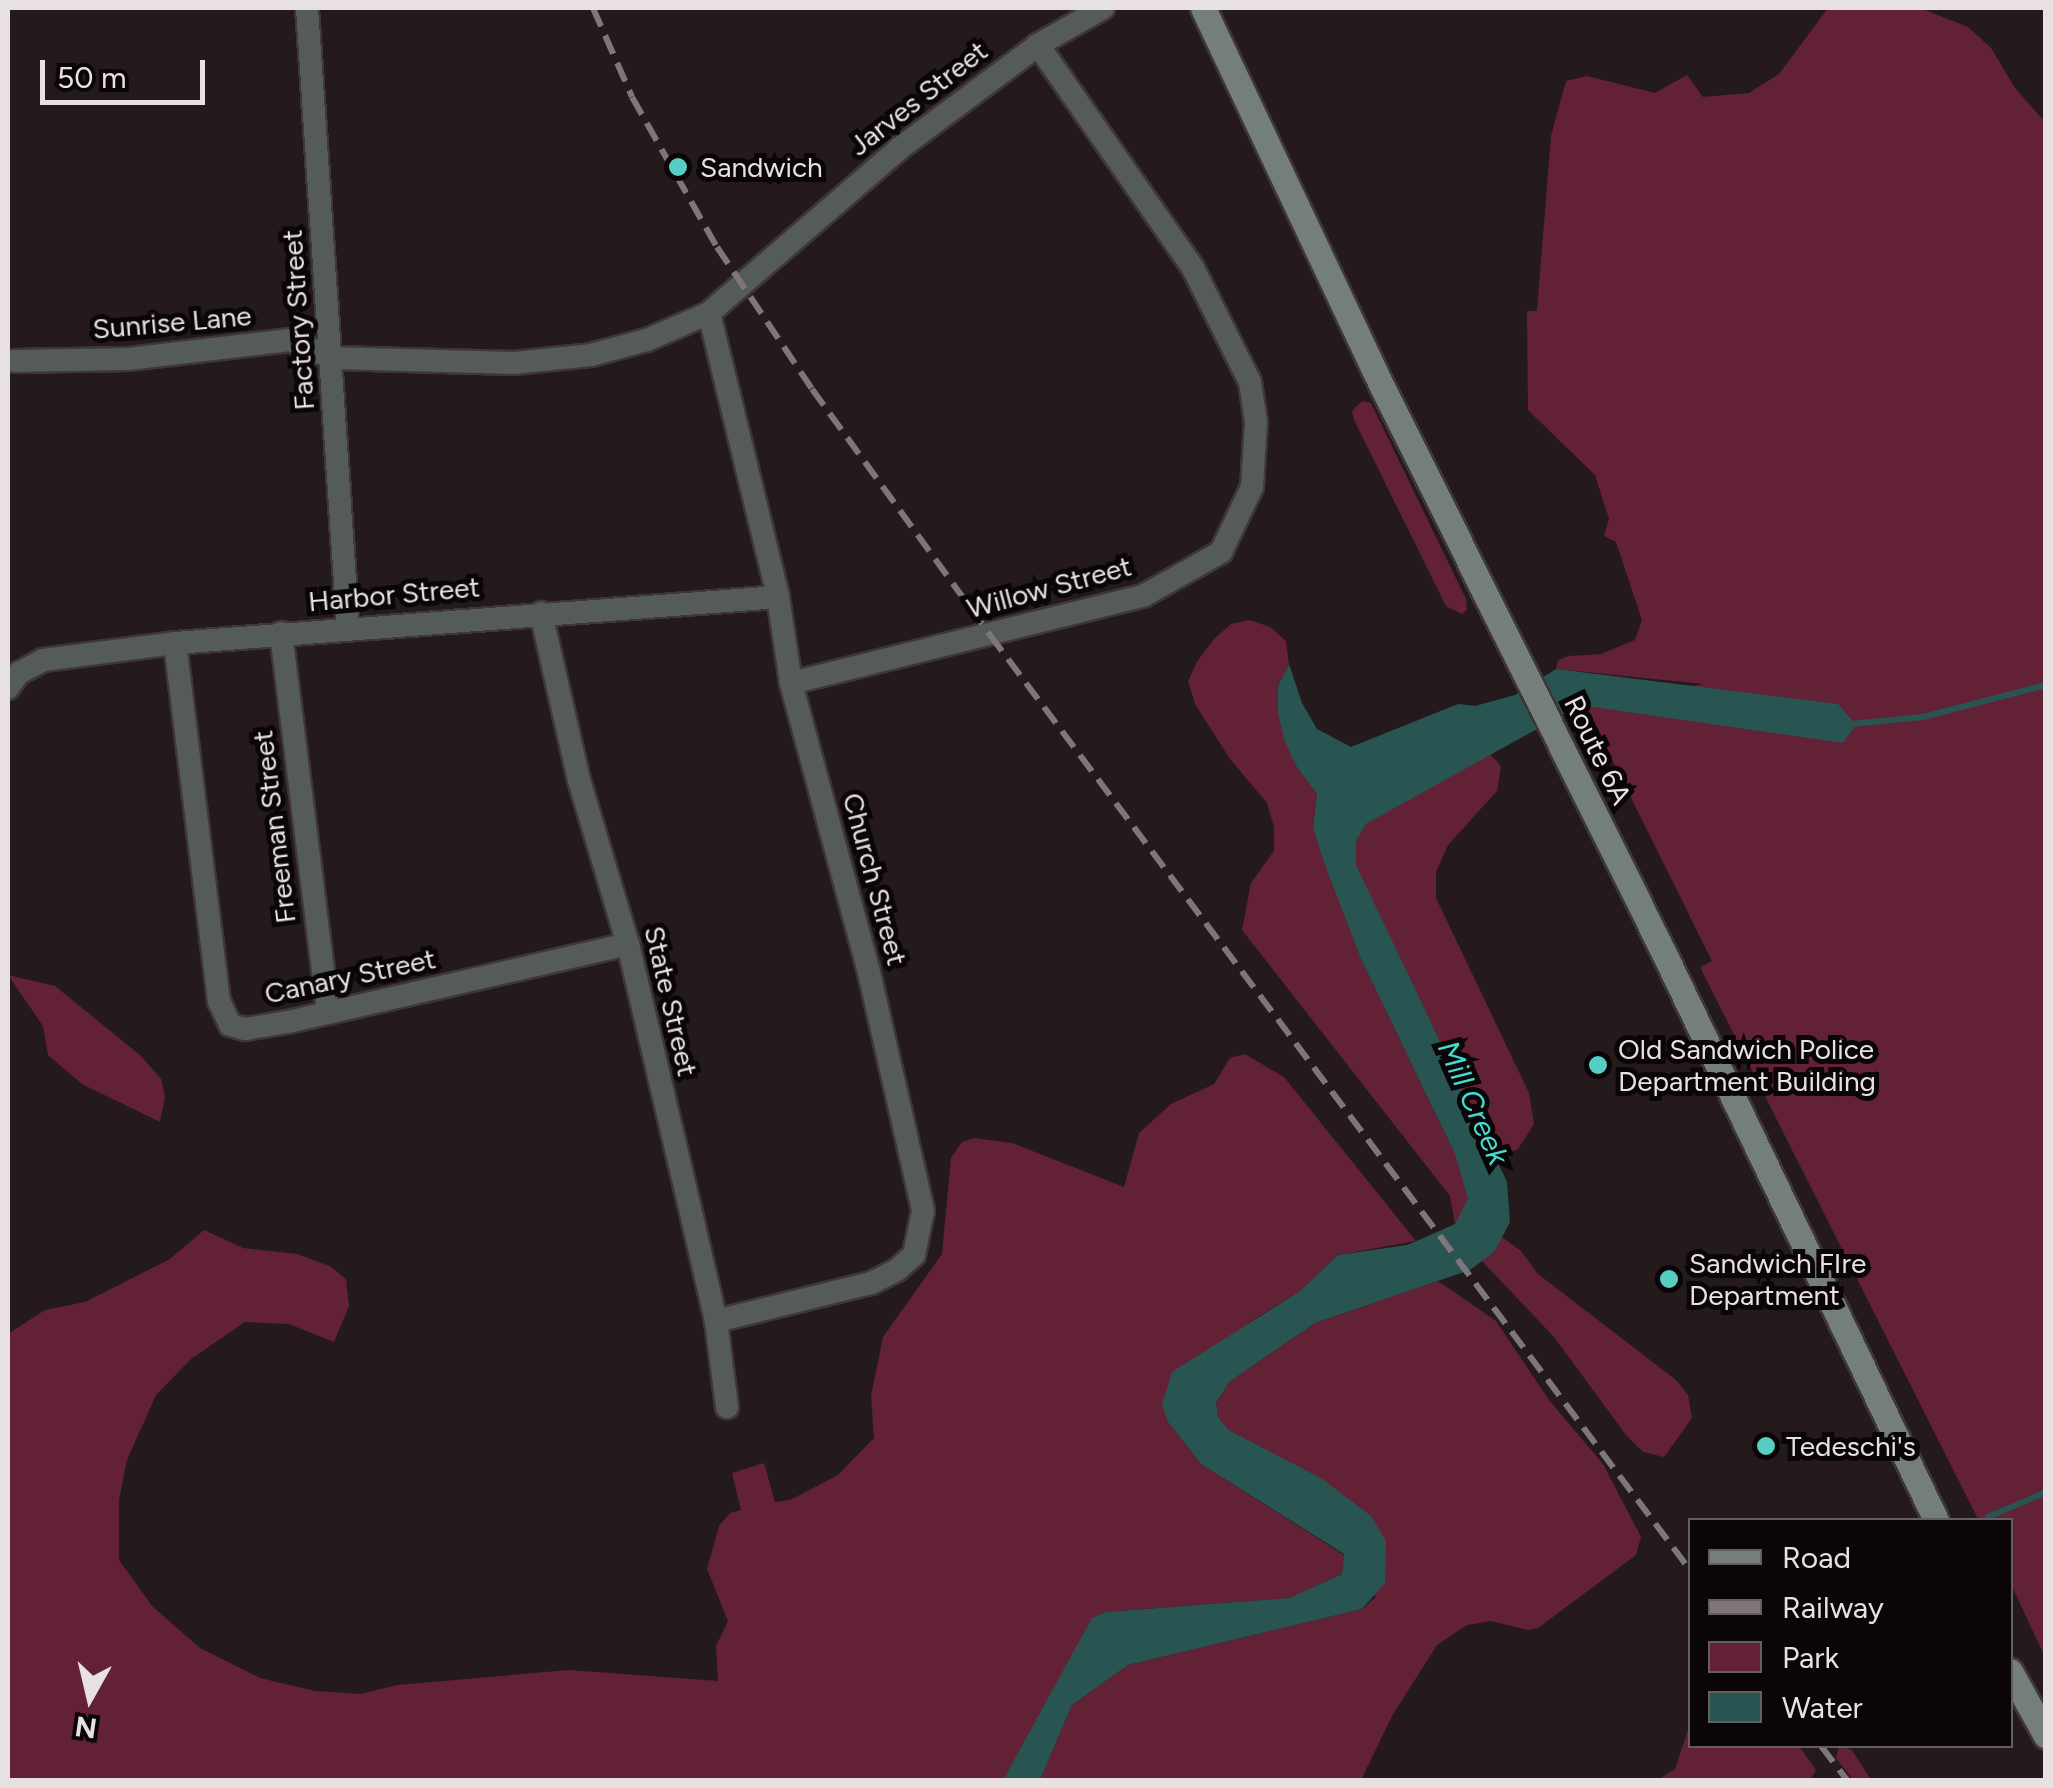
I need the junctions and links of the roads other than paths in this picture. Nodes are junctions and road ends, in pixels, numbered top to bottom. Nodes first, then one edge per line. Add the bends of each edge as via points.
1 (307, 8) edge
2 (1103, 8) edge
3 (1204, 8) edge
4 (1069, 15) edge
5 (1038, 45) junction
6 (709, 312) junction
7 (332, 358) junction
8 (14, 361) dead end
9 (778, 597) junction
10 (541, 613) junction
11 (348, 628) junction
12 (281, 634) junction
13 (175, 643) junction
14 (13, 680) edge
15 (791, 684) junction
16 (628, 944) junction
17 (328, 1013) junction
18 (716, 1321) junction
19 (727, 1407) dead end
20 (1935, 1518) edge
21 (2013, 1676) edge
22 (2046, 1736) edge

1 - 7 street, Factory Street
2 - 4 street, Jarves Street
3 - 20 main road, Route 6A
4 - 5 street, Jarves Street
5 - 6 street, Jarves Street via 900,148
5 - 15 street, Willow Street via 1193,268 1250,382 1256,422 1252,487 1221,552 1142,596
6 - 7 street, Jarves Street via 622,348 551,360
6 - 9 street, Church Street
7 - 8 street, Sunrise Lane via 290,340 128,358
7 - 11 street, Factory Street
9 - 10 street, Harbor Street
9 - 15 street, Church Street
10 - 11 street, Harbor Street
10 - 16 street, State Street via 579,780
11 - 12 street, Harbor Street
12 - 13 street, Harbor Street
12 - 17 street, Freeman Street
13 - 14 street, Harbor Street via 44,660
13 - 17 street, Canary Street via 222,1015 230,1026 245,1029
15 - 18 street, Church Street via 924,1211 914,1255 897,1270 871,1283
16 - 17 street, Canary Street
16 - 18 street, State Street
18 - 19 street, State Street
21 - 22 main road

